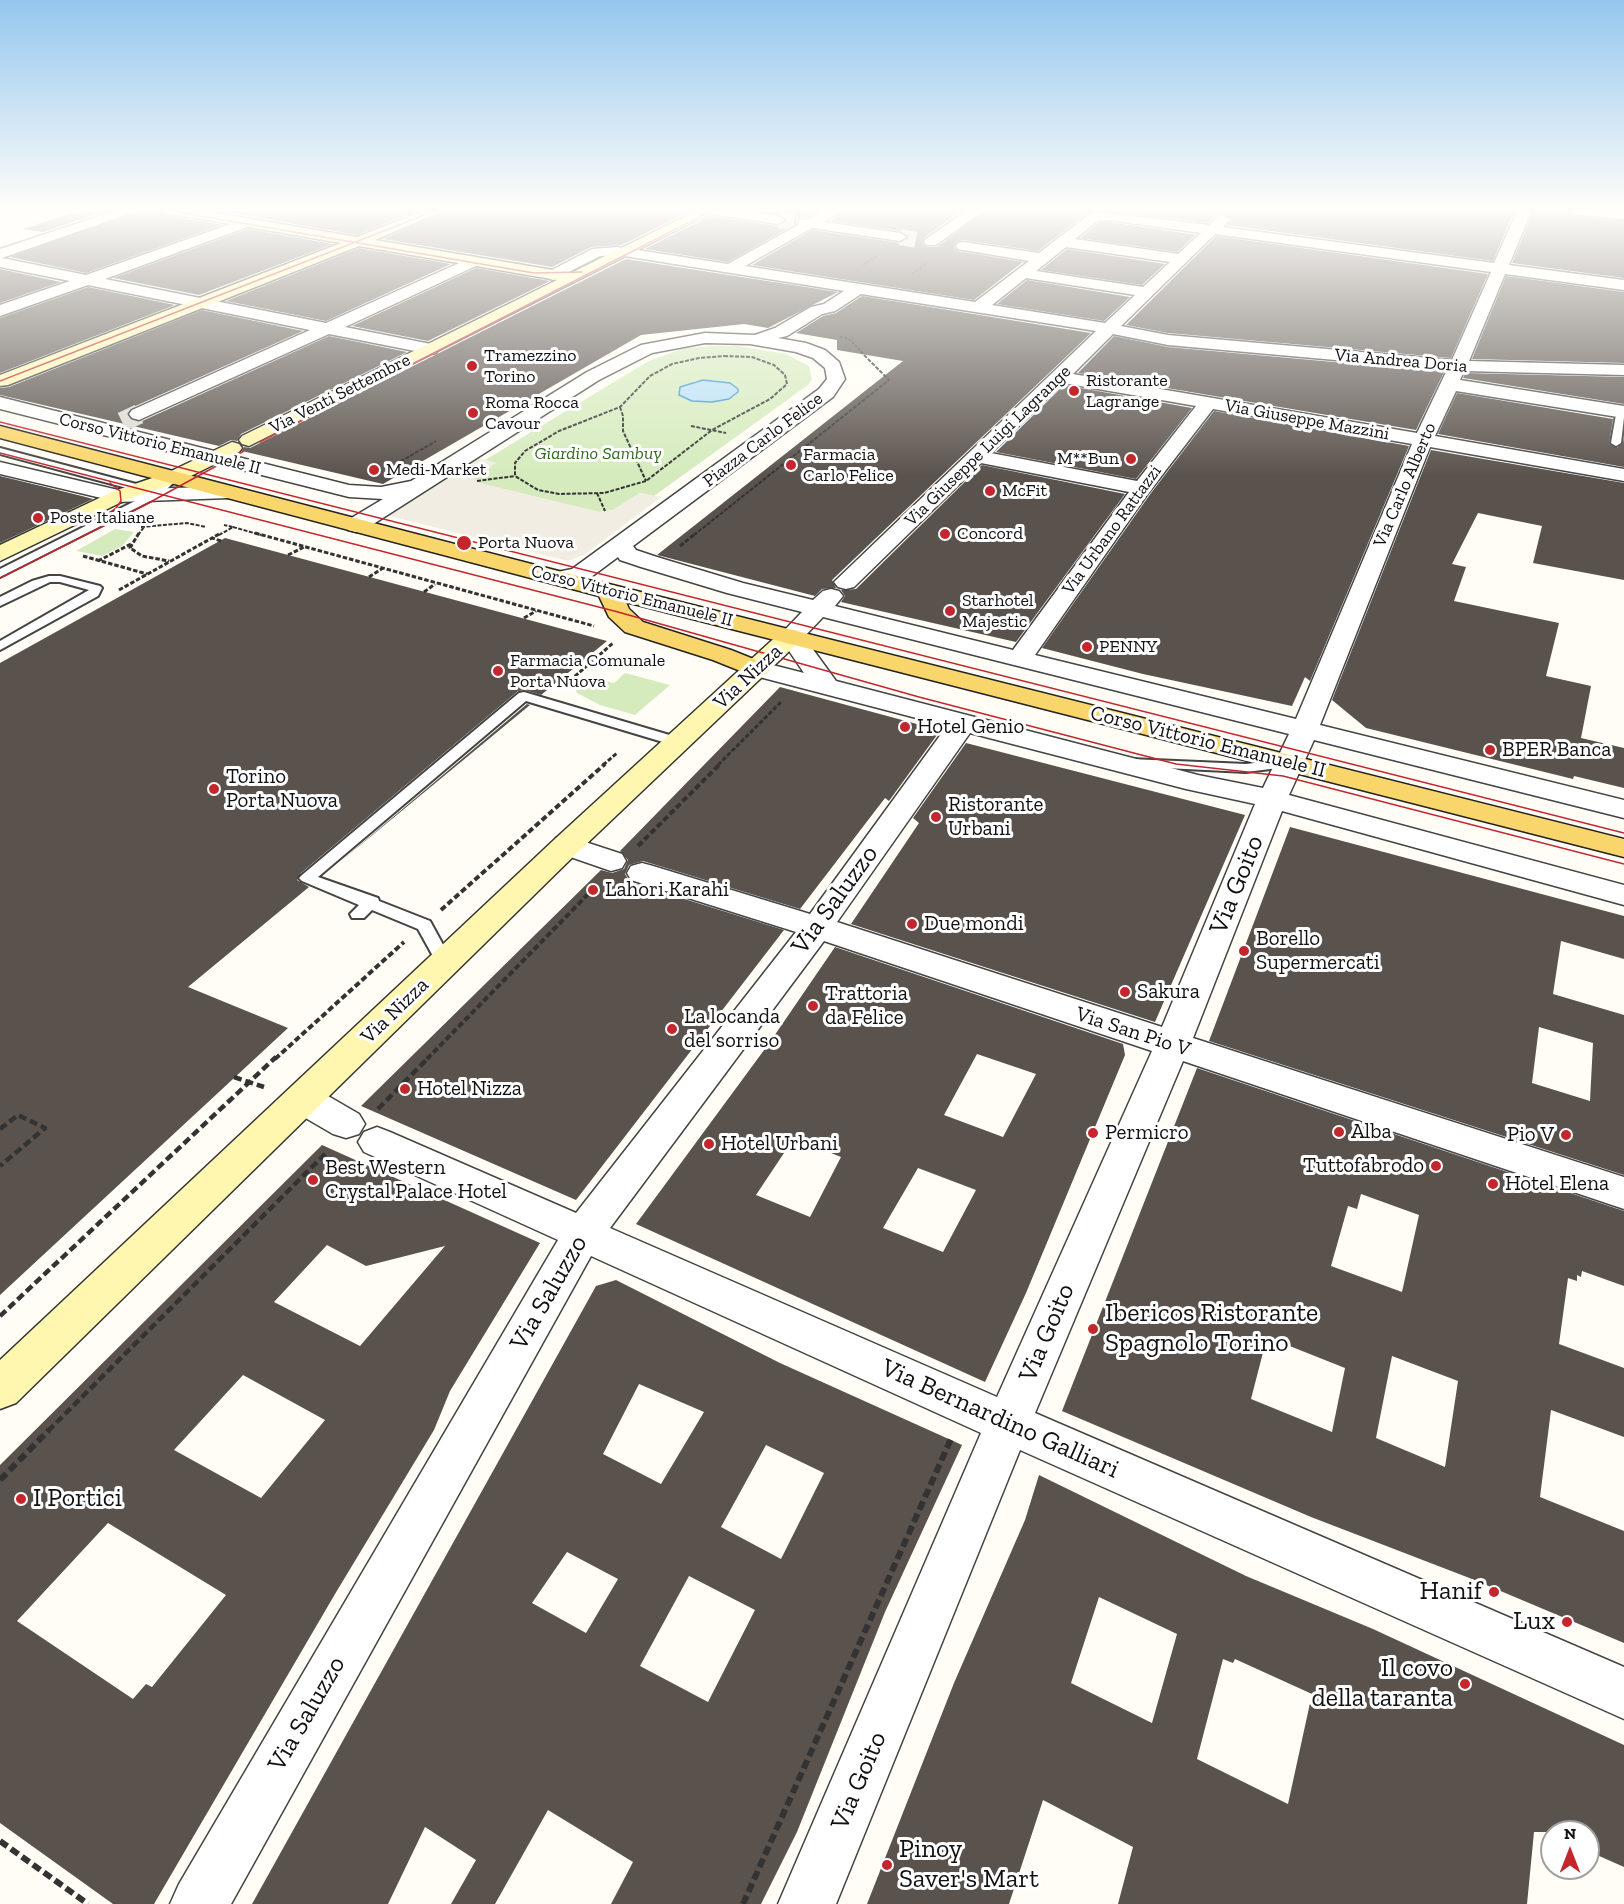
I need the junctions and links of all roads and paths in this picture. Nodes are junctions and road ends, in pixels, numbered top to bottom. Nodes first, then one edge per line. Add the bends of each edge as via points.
1 (37, 298) edge
2 (176, 298) edge
3 (215, 298) edge
4 (396, 298) edge
5 (532, 298) edge
6 (844, 298) edge
7 (917, 298) edge
8 (997, 298) edge
9 (1140, 298) edge
10 (1487, 298) edge
11 (202, 303) junction
12 (829, 308) junction
13 (984, 308) junction
14 (0, 311) edge
15 (331, 328) junction
16 (1108, 328) junction
17 (839, 337) dead end
18 (759, 339) junction
19 (800, 347) junction
20 (430, 349) junction
21 (1458, 366) junction
22 (1512, 368) junction
23 (1556, 369) junction
24 (1624, 370) edge
25 (1061, 377) junction
26 (1624, 379) edge
27 (2, 381) dead end
28 (1449, 384) junction
29 (1504, 393) junction
30 (1208, 403) junction
31 (0, 404) edge
32 (620, 407) junction
33 (1622, 411) edge
34 (121, 422) junction
35 (691, 426) dead end
36 (712, 430) junction
37 (0, 432) edge
38 (730, 433) dead end
39 (1423, 440) junction
40 (1616, 443) dead end
41 (0, 451) edge
42 (976, 456) junction
43 (213, 457) junction
44 (5, 472) edge
45 (1624, 475) edge
46 (515, 476) junction
47 (174, 477) junction
48 (424, 481) junction
49 (477, 481) dead end
50 (646, 481) junction
51 (1142, 488) junction
52 (137, 491) junction
53 (229, 492) junction
54 (597, 493) junction
55 (605, 511) dead end
56 (224, 525) dead end
57 (356, 525) junction
58 (136, 527) dead end
59 (144, 527) junction
60 (206, 527) dead end
61 (233, 527) junction
62 (221, 541) dead end
63 (131, 544) junction
64 (621, 545) junction
65 (305, 547) junction
66 (689, 552) dead end
67 (0, 554) edge
68 (76, 555) dead end
69 (288, 555) dead end
70 (98, 561) junction
71 (170, 561) dead end
72 (383, 568) junction
73 (0, 574) edge
74 (147, 574) dead end
75 (369, 577) dead end
76 (560, 578) junction
77 (436, 583) junction
78 (608, 590) junction
79 (424, 592) dead end
80 (0, 602) edge
81 (819, 608) junction
82 (536, 611) junction
83 (524, 618) dead end
84 (600, 628) dead end
85 (616, 639) dead end
86 (0, 645) edge
87 (1019, 659) junction
88 (757, 669) junction
89 (828, 688) junction
90 (785, 698) dead end
91 (546, 702) junction
92 (963, 723) junction
93 (1305, 729) junction
94 (642, 731) junction
95 (678, 742) junction
96 (1288, 762) junction
97 (1117, 763) junction
98 (1272, 799) junction
99 (1624, 809) edge
100 (567, 845) junction
101 (1624, 848) edge
102 (622, 866) junction
103 (1624, 895) edge
104 (372, 902) junction
105 (358, 914) dead end
106 (424, 925) junction
107 (817, 927) junction
108 (444, 963) junction
109 (1172, 1045) junction
110 (303, 1099) junction
111 (0, 1129) edge
112 (357, 1132) junction
113 (0, 1166) edge
114 (1624, 1193) edge
115 (582, 1234) junction
116 (0, 1316) edge
117 (0, 1389) edge
118 (1008, 1423) junction
119 (953, 1435) dead end
120 (0, 1480) edge
121 (1624, 1693) edge
122 (0, 1841) edge
123 (88, 1904) edge
124 (199, 1904) edge
125 (743, 1904) edge
126 (807, 1904) edge

1 - 14 street
2 - 11 street
3 - 11 street
4 - 15 street
5 - 20 street, Via Venti Settembre
6 - 12 street
7 - 13 street, Via Andrea Doria
8 - 13 street
9 - 16 street, Via Giuseppe Luigi Lagrange
10 - 21 street, Via Carlo Alberto
11 - 15 street
11 - 27 street
12 - 18 street via 817,310 781,332
12 - 19 street via 830,313 801,333
13 - 16 street, Via Andrea Doria
15 - 20 street
15 - 34 street
16 - 21 street, Via Andrea Doria via 1168,340
16 - 25 street, Via Giuseppe Luigi Lagrange
17 - 66 path via 848,338 889,380 677,549
18 - 19 street, Piazza Carlo Felice
18 - 48 street, Piazza Carlo Felice via 685,340 636,353
19 - 64 street, Piazza Carlo Felice via 819,354 833,366 836,378 831,388
20 - 43 street, Via Venti Settembre
21 - 22 street, Via Andrea Doria
21 - 28 street, Via Carlo Alberto
22 - 23 street, Via Andrea Doria
22 - 29 street
23 - 24 street, Via Andrea Doria
23 - 26 street
25 - 30 street, Via Giuseppe Mazzini
25 - 42 street, Via Giuseppe Luigi Lagrange
28 - 29 street
28 - 39 street, Via Carlo Alberto
29 - 33 street
30 - 39 street, Via Giuseppe Mazzini
30 - 51 street, Via Urbano Rattazzi
31 - 34 street, Corso Vittorio Emanuele II
32 - 36 path via 650,376 683,360 752,357 774,365 785,375 787,384 770,399
32 - 46 path via 525,450 515,463
32 - 50 path via 623,431
33 - 40 lane
34 - 43 street, Corso Vittorio Emanuele II
35 - 36 path
36 - 38 path
36 - 50 path
37 - 47 main road, Corso Vittorio Emanuele II
39 - 45 street, Via Giuseppe Mazzini
39 - 93 street, Via Carlo Alberto
41 - 52 lane, Corso Vittorio Emanuele II
42 - 51 street
42 - 81 street, Via Giuseppe Luigi Lagrange
43 - 47 street, Via Venti Settembre
43 - 48 street, Corso Vittorio Emanuele II via 349,491 393,492
44 - 52 street, Corso Vittorio Emanuele II
46 - 49 path
46 - 54 path via 550,492
47 - 52 street, Via Venti Settembre
47 - 53 main road, Corso Vittorio Emanuele II
48 - 57 street, Piazza Carlo Felice
50 - 54 path
51 - 87 street, Via Urbano Rattazzi
52 - 53 street, Corso Vittorio Emanuele II
52 - 67 street, Via Venti Settembre
52 - 73 lane
53 - 57 main road, Corso Vittorio Emanuele II
54 - 55 path
56 - 61 path
57 - 76 main road, Corso Vittorio Emanuele II
58 - 59 path
59 - 60 path via 187,523
59 - 63 path
61 - 62 path via 212,538
61 - 65 path
63 - 70 path
63 - 71 path via 130,548 142,556
64 - 76 street, Piazza Carlo Felice via 579,575
64 - 81 street, Corso Vittorio Emanuele II via 628,555 662,567
65 - 69 path
65 - 72 path
68 - 70 path
70 - 74 path
72 - 75 path
72 - 77 path
76 - 78 main road, Corso Vittorio Emanuele II
77 - 79 path
77 - 82 path
78 - 81 main road, Corso Vittorio Emanuele II
78 - 88 main road via 618,612 634,627
80 - 86 lane via 49,579 96,588 94,593
81 - 87 street, Corso Vittorio Emanuele II via 882,637 922,635
81 - 88 street, Via Nizza
81 - 89 street
81 - 96 main road, Corso Vittorio Emanuele II
82 - 83 path
82 - 84 path
85 - 91 path
87 - 93 street, Corso Vittorio Emanuele II
88 - 89 street, Corso Vittorio Emanuele II
88 - 95 street, Via Nizza
89 - 92 street, Corso Vittorio Emanuele II
90 - 102 path
91 - 94 lane
91 - 104 lane via 525,696 307,878
92 - 97 street, Corso Vittorio Emanuele II
92 - 107 street, Via Saluzzo
93 - 96 street, Via Carlo Alberto
93 - 99 street, Corso Vittorio Emanuele II
94 - 95 lane
94 - 106 path
95 - 100 street, Via Nizza
96 - 97 lane via 1246,768
96 - 98 street, Via Goito
96 - 101 main road, Corso Vittorio Emanuele II
97 - 98 street, Corso Vittorio Emanuele II
98 - 103 street, Corso Vittorio Emanuele II
98 - 109 street, Via Goito
100 - 102 street, Via San Pio V
100 - 108 street, Via Nizza
102 - 107 street, Via San Pio V
102 - 112 path
104 - 105 lane
104 - 106 lane
106 - 108 lane
106 - 116 path via 232,1097
107 - 109 street, Via San Pio V
107 - 115 street, Via Saluzzo
108 - 110 street, Via Nizza
109 - 114 street, Via San Pio V
109 - 118 street, Via Goito
110 - 112 street, Via Bernardino Galliari
110 - 117 street, Via Nizza
111 - 113 path via 18,1115 45,1128
112 - 115 street, Via Bernardino Galliari
112 - 120 path via 108,1369
115 - 118 street, Via Bernardino Galliari
115 - 124 street, Via Saluzzo
118 - 121 street, Via Bernardino Galliari
118 - 126 street, Via Goito
119 - 125 path
122 - 123 path

